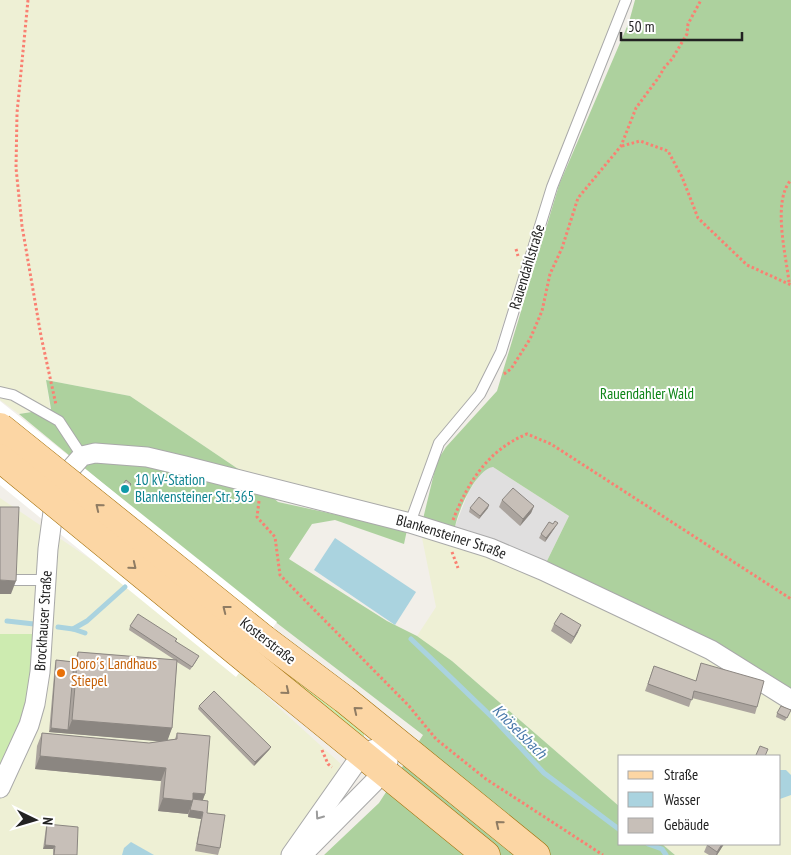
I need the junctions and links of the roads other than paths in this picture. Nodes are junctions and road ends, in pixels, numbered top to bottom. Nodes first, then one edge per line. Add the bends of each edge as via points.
1 (626, 0) edge
2 (0, 392) edge
3 (0, 427) edge
4 (82, 456) junction
5 (0, 458) edge
6 (410, 523) junction
7 (12, 580) edge
8 (46, 580) junction
9 (791, 700) edge
10 (395, 740) junction
11 (362, 754) junction
12 (384, 772) junction
13 (0, 788) edge
14 (291, 855) edge
15 (302, 855) edge
16 (486, 855) edge
17 (536, 855) edge

1 - 6 lane, Rauendahlstraße via 552,187 501,352 480,394 439,443
2 - 4 lane via 13,395 60,421
10 -> 3 main road, Kosterstraße, bridge
4 - 6 street, Blankensteiner Straße via 108,452 147,457
4 - 8 street, Brockhauser Straße via 66,474 55,497
5 -> 11 main road, Kosterstraße, bridge
6 - 9 street, Blankensteiner Straße via 490,548 542,570 711,650
7 - 8 lane
8 - 13 street, Brockhauser Straße via 35,704
10 - 11 street
10 - 12 street
17 -> 10 main road, Kosterstraße
11 - 12 main road, Kosterstraße
11 -> 14 street
12 - 15 street
12 - 16 main road, Kosterstraße

